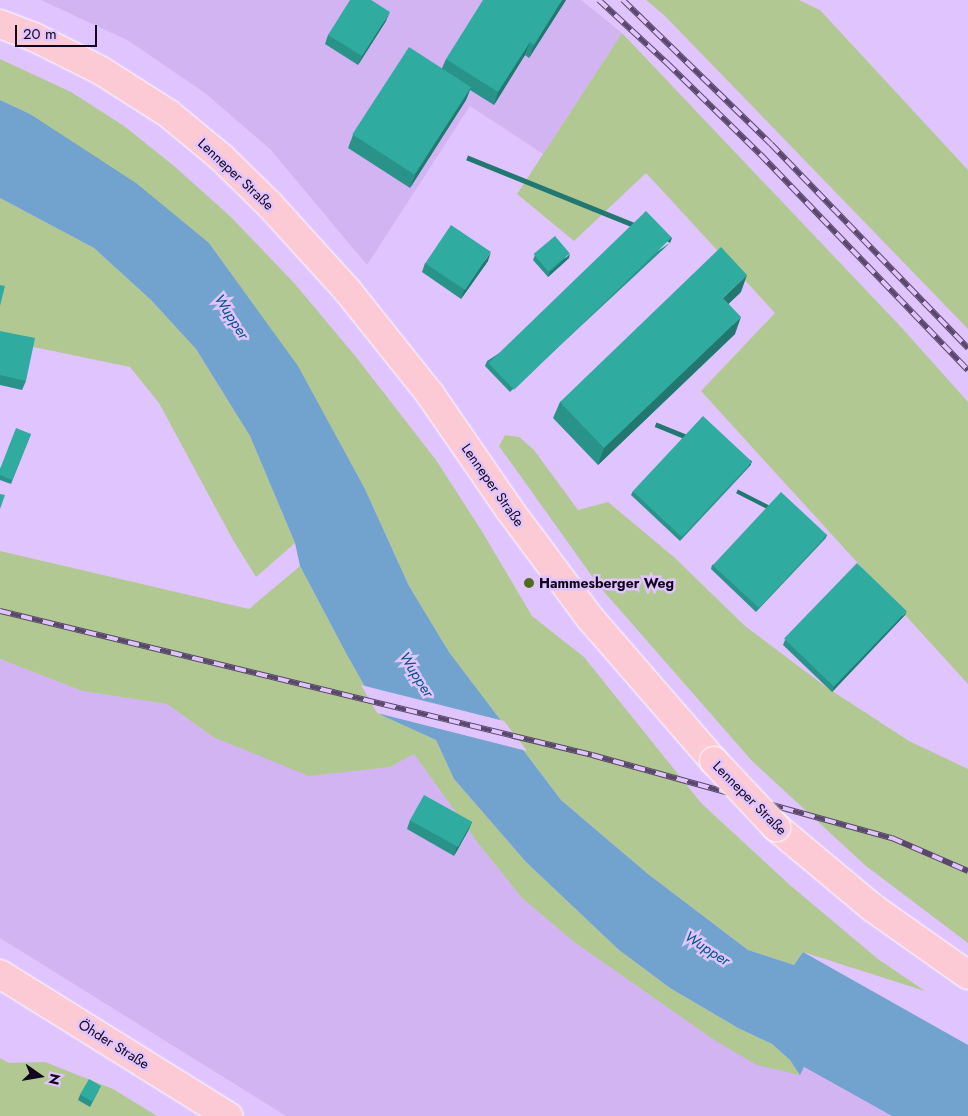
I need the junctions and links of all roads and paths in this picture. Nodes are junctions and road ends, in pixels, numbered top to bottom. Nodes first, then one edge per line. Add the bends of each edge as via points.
1 (0, 24) edge
2 (0, 974) edge
3 (968, 975) edge
4 (228, 1116) edge

1 - 3 main road, Lenneper Straße, bridge via 100,70 169,114 222,158 270,205 347,290 430,394 590,618 714,762 776,827 872,908
2 - 4 main road, Öhder Straße

